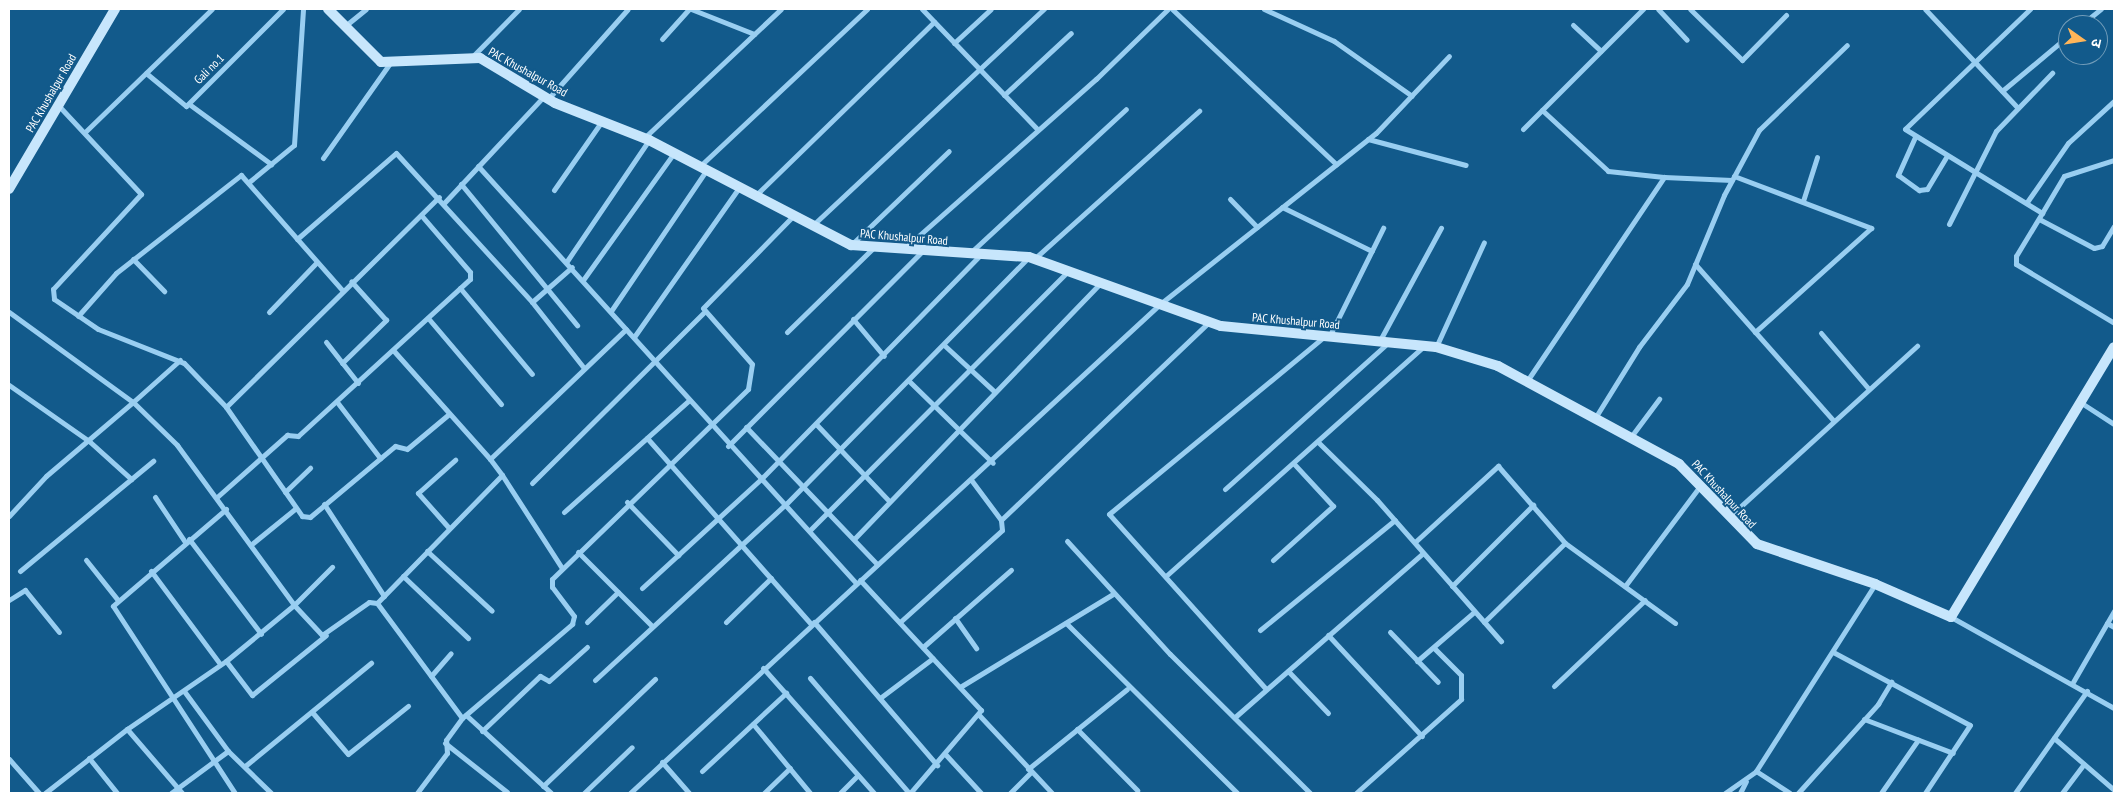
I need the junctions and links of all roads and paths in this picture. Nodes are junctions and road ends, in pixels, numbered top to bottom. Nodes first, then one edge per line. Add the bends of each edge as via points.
1 (114, 9) edge
2 (212, 9) edge
3 (283, 9) edge
4 (303, 9) edge
5 (328, 9) edge
6 (366, 9) edge
7 (519, 9) edge
8 (628, 9) edge
9 (692, 9) edge
10 (782, 9) edge
11 (867, 9) edge
12 (922, 9) edge
13 (991, 9) edge
14 (1044, 9) edge
15 (1168, 9) edge
16 (1172, 9) edge
17 (1264, 9) edge
18 (1643, 9) edge
19 (1658, 9) edge
20 (1690, 9) edge
21 (1925, 9) edge
22 (2030, 9) edge
23 (1786, 15) dead end
24 (934, 22) junction
25 (1573, 25) dead end
26 (344, 27) junction
27 (1071, 33) dead end
28 (754, 34) junction
29 (662, 38) dead end
30 (1687, 40) dead end
31 (954, 43) junction
32 (2058, 44) edge
33 (1847, 45) dead end
34 (1601, 51) junction
35 (1449, 56) dead end
36 (471, 58) junction
37 (1972, 61) junction
38 (390, 63) junction
39 (979, 69) junction
40 (146, 73) junction
41 (2052, 73) dead end
42 (2002, 91) junction
43 (1004, 95) junction
44 (1412, 96) junction
45 (546, 97) junction
46 (2114, 101) edge
47 (189, 104) junction
48 (58, 105) junction
49 (2017, 107) junction
50 (1126, 110) dead end
51 (1542, 110) junction
52 (1199, 111) dead end
53 (602, 121) junction
54 (1036, 128) junction
55 (1523, 129) dead end
56 (85, 132) junction
57 (1915, 137) junction
58 (647, 139) junction
59 (1368, 139) junction
60 (949, 151) dead end
61 (674, 153) junction
62 (1947, 156) junction
63 (1816, 157) dead end
64 (323, 158) dead end
65 (2114, 160) edge
66 (271, 164) junction
67 (1336, 164) junction
68 (1466, 165) dead end
69 (478, 166) junction
70 (703, 167) junction
71 (1975, 172) junction
72 (1664, 176) junction
73 (1733, 178) junction
74 (249, 182) junction
75 (461, 184) junction
76 (741, 186) junction
77 (9, 189) edge
78 (554, 190) dead end
79 (757, 194) junction
80 (439, 197) junction
81 (1230, 199) dead end
82 (1803, 201) junction
83 (444, 202) junction
84 (2027, 202) junction
85 (1282, 207) junction
86 (795, 213) junction
87 (2042, 213) junction
88 (420, 215) junction
89 (2039, 219) junction
90 (814, 224) junction
91 (1949, 224) dead end
92 (2114, 226) edge
93 (1257, 227) junction
94 (1383, 228) dead end
95 (1441, 228) dead end
96 (297, 239) junction
97 (1484, 242) dead end
98 (851, 245) junction
99 (872, 249) junction
100 (902, 251) junction
101 (1372, 251) junction
102 (921, 252) junction
103 (968, 254) junction
104 (980, 255) junction
105 (1032, 258) junction
106 (132, 259) junction
107 (567, 261) junction
108 (317, 262) junction
109 (1695, 264) junction
110 (572, 267) junction
111 (1068, 271) junction
112 (583, 280) junction
113 (352, 281) junction
114 (1101, 283) junction
115 (460, 288) junction
116 (548, 288) junction
117 (342, 290) junction
118 (164, 291) dead end
119 (532, 302) junction
120 (1160, 304) junction
121 (611, 311) junction
122 (9, 312) edge
123 (269, 312) dead end
124 (704, 312) junction
125 (78, 316) junction
126 (428, 318) junction
127 (853, 319) junction
128 (1209, 322) junction
129 (2114, 323) edge
130 (577, 325) dead end
131 (626, 329) junction
132 (787, 332) dead end
133 (1755, 332) junction
134 (1821, 333) dead end
135 (1327, 337) junction
136 (634, 338) junction
137 (326, 342) dead end
138 (1384, 342) junction
139 (944, 345) junction
140 (1425, 346) junction
141 (1917, 346) dead end
142 (1436, 347) junction
143 (393, 350) junction
144 (2113, 352) edge
145 (884, 356) junction
146 (180, 360) junction
147 (342, 363) junction
148 (656, 363) junction
149 (584, 368) junction
150 (970, 369) junction
151 (532, 374) dead end
152 (909, 381) junction
153 (1526, 381) junction
154 (358, 383) junction
155 (9, 385) edge
156 (1868, 388) junction
157 (995, 392) junction
158 (1659, 400) dead end
159 (688, 401) junction
160 (133, 402) junction
161 (337, 402) junction
162 (501, 404) dead end
163 (2083, 404) junction
164 (934, 405) junction
165 (226, 407) junction
166 (449, 414) junction
167 (1595, 418) junction
168 (1833, 420) junction
169 (816, 424) junction
170 (2114, 424) edge
171 (710, 427) junction
172 (746, 427) junction
173 (959, 429) junction
174 (647, 438) junction
175 (1630, 438) junction
176 (89, 441) junction
177 (1319, 443) junction
178 (728, 446) junction
179 (839, 451) junction
180 (262, 458) junction
181 (380, 458) junction
182 (490, 459) junction
183 (455, 460) dead end
184 (780, 460) junction
185 (153, 461) dead end
186 (671, 463) junction
187 (993, 463) junction
188 (1295, 465) junction
189 (310, 468) dead end
190 (502, 475) junction
191 (864, 476) junction
192 (131, 479) junction
193 (761, 479) junction
194 (972, 481) junction
195 (532, 483) dead end
196 (804, 486) junction
197 (1700, 486) junction
198 (1225, 489) dead end
199 (285, 492) junction
200 (155, 497) dead end
201 (217, 497) junction
202 (889, 501) junction
203 (627, 502) junction
204 (324, 504) junction
205 (786, 504) junction
206 (1534, 505) junction
207 (296, 508) junction
208 (226, 509) junction
209 (564, 512) dead end
210 (828, 512) junction
211 (9, 516) edge
212 (1730, 516) junction
213 (718, 518) junction
214 (1001, 520) junction
215 (1395, 520) junction
216 (449, 528) junction
217 (810, 530) junction
218 (854, 538) junction
219 (1067, 540) dead end
220 (187, 541) junction
221 (1415, 542) junction
222 (1564, 542) junction
223 (253, 543) junction
224 (741, 544) junction
225 (427, 551) junction
226 (578, 552) junction
227 (1423, 553) junction
228 (678, 555) junction
229 (86, 560) dead end
230 (1273, 560) dead end
231 (878, 564) junction
232 (332, 567) dead end
233 (562, 568) junction
234 (1011, 570) dead end
235 (20, 571) dead end
236 (151, 571) junction
237 (1167, 575) junction
238 (403, 576) junction
239 (771, 578) junction
240 (858, 582) junction
241 (1875, 584) junction
242 (1452, 586) junction
243 (1625, 586) junction
244 (642, 588) dead end
245 (618, 592) junction
246 (1113, 594) junction
247 (384, 596) junction
248 (117, 599) junction
249 (9, 600) edge
250 (1645, 600) junction
251 (377, 603) junction
252 (294, 605) junction
253 (492, 611) dead end
254 (2114, 611) edge
255 (1474, 612) junction
256 (1951, 617) junction
257 (956, 618) junction
258 (587, 622) dead end
259 (726, 622) dead end
260 (900, 622) junction
261 (1484, 622) junction
262 (812, 623) junction
263 (1066, 623) junction
264 (1675, 623) dead end
265 (2108, 623) junction
266 (652, 626) junction
267 (2114, 627) edge
268 (1260, 630) dead end
269 (59, 632) dead end
270 (1390, 632) dead end
271 (261, 634) junction
272 (326, 635) junction
273 (1328, 635) junction
274 (468, 638) dead end
275 (1501, 641) dead end
276 (587, 646) dead end
277 (923, 647) junction
278 (976, 648) dead end
279 (1434, 648) junction
280 (1833, 652) junction
281 (451, 653) dead end
282 (933, 658) junction
283 (226, 661) junction
284 (1417, 661) junction
285 (371, 663) dead end
286 (220, 664) junction
287 (763, 668) junction
288 (1288, 670) junction
289 (431, 676) junction
290 (810, 678) dead end
291 (595, 680) dead end
292 (655, 680) dead end
293 (1438, 682) dead end
294 (1890, 682) junction
295 (2073, 682) junction
296 (1554, 686) dead end
297 (960, 687) junction
298 (1127, 688) junction
299 (1266, 689) junction
300 (184, 691) junction
301 (2087, 691) junction
302 (786, 693) junction
303 (175, 696) junction
304 (880, 698) junction
305 (408, 706) dead end
306 (2114, 708) edge
307 (312, 712) junction
308 (1328, 712) dead end
309 (979, 715) junction
310 (464, 717) junction
311 (1235, 717) junction
312 (1864, 720) junction
313 (753, 724) junction
314 (127, 729) junction
315 (1077, 729) junction
316 (482, 731) junction
317 (1422, 736) junction
318 (2054, 738) junction
319 (1918, 740) junction
320 (445, 742) junction
321 (632, 747) dead end
322 (228, 751) junction
323 (1953, 753) junction
324 (946, 755) junction
325 (89, 758) junction
326 (9, 759) edge
327 (215, 762) junction
328 (662, 762) junction
329 (2084, 764) junction
330 (937, 765) junction
331 (246, 766) junction
332 (790, 768) junction
333 (1030, 770) junction
334 (702, 771) dead end
335 (1756, 771) junction
336 (858, 776) junction
337 (1747, 778) junction
338 (543, 786) junction
339 (178, 788) junction
340 (1137, 790) dead end
341 (2114, 790) edge
342 (507, 792) edge
343 (39, 793) edge
344 (45, 793) edge
345 (117, 793) edge
346 (170, 793) edge
347 (182, 793) edge
348 (235, 793) edge
349 (271, 793) edge
350 (417, 793) edge
351 (550, 793) edge
352 (584, 793) edge
353 (630, 793) edge
354 (689, 793) edge
355 (764, 793) edge
356 (810, 793) edge
357 (840, 793) edge
358 (874, 793) edge
359 (910, 793) edge
360 (981, 793) edge
361 (1010, 793) edge
362 (1052, 793) edge
363 (1238, 793) edge
364 (1310, 793) edge
365 (1356, 793) edge
366 (1725, 793) edge
367 (1740, 793) edge
368 (1790, 793) edge
369 (1798, 793) edge
370 (1881, 793) edge
371 (1925, 793) edge
372 (2015, 793) edge
373 (2062, 793) edge

1 - 48 main road, PAC Khushalpur Road
2 - 40 street
3 - 47 street, Gali no.1
4 - 66 street via 295,139
5 - 26 main road
6 - 26 street
7 - 36 street
8 - 45 street
9 - 28 street
9 - 29 street
10 - 28 street
11 - 70 street
12 - 24 street
13 - 31 street
14 - 39 street
15 - 54 street via 1096,79
16 - 67 street
17 - 44 street via 1334,41
18 - 34 street
19 - 30 street
20 - 23 street via 1742,60
21 - 37 street
22 - 37 street
24 - 31 street
24 - 79 street
25 - 34 street
26 - 38 main road via 361,47
27 - 43 street
28 - 58 street
31 - 39 street
32 - 42 street
33 - 73 street via 1760,130
34 - 51 street
35 - 44 street
36 - 38 main road, PAC Khushalpur Road
36 - 45 main road, PAC Khushalpur Road via 491,64
37 - 42 street
37 - 57 street via 1907,122 1905,129
38 - 64 street
39 - 43 street
39 - 90 street
40 - 47 street via 181,106
40 - 56 street
41 - 49 street
42 - 49 street
43 - 54 street
44 - 59 street
45 - 53 main road, PAC Khushalpur Road
45 - 69 street
46 - 84 street via 2068,143
47 - 66 street
48 - 56 street
48 - 77 main road, PAC Khushalpur Road
49 - 71 street via 1996,131
50 - 103 street
51 - 55 street
51 - 72 street via 1608,171
52 - 105 street
53 - 58 main road, PAC Khushalpur Road
53 - 78 street
54 - 100 street
56 - 125 street via 141,194 53,290 54,299
57 - 62 street
57 - 62 street via 1898,175 1913,186 1924,192
58 - 61 main road, PAC Khushalpur Road
58 - 107 street
59 - 67 street
59 - 68 street
60 - 98 street
61 - 70 main road, PAC Khushalpur Road
61 - 112 street
62 - 71 street
63 - 82 street
65 - 87 street via 2064,176
66 - 74 street
67 - 85 street
69 - 75 street
69 - 107 street
70 - 76 main road, PAC Khushalpur Road
70 - 121 street
71 - 84 street
71 - 91 street
72 - 73 street
72 - 153 street
73 - 82 street
73 - 109 street
74 - 96 street
74 - 106 street via 236,177
75 - 83 street
75 - 116 street
76 - 79 main road, PAC Khushalpur Road
76 - 136 street
79 - 86 main road, PAC Khushalpur Road
80 - 83 street
80 - 88 street
80 - 96 street via 400,156 391,154
81 - 93 street
82 - 133 street via 1867,224 1871,231
83 - 119 street
84 - 87 street
85 - 93 street
85 - 101 street
86 - 90 main road, PAC Khushalpur Road
86 - 124 street via 705,304
87 - 89 street
88 - 113 street
88 - 115 street via 470,272 470,279
89 - 92 street via 2094,248 2102,246
89 - 129 street via 2016,256 2016,264
90 - 98 main road, PAC Khushalpur Road
93 - 120 street
94 - 101 street
95 - 138 street
96 - 108 street
97 - 142 street
98 - 99 main road, PAC Khushalpur Road
99 - 100 main road, PAC Khushalpur Road
99 - 132 street
100 - 102 main road, PAC Khushalpur Road
101 - 135 street
102 - 103 main road, PAC Khushalpur Road
102 - 127 street
103 - 104 main road, PAC Khushalpur Road
104 - 105 main road, PAC Khushalpur Road
104 - 145 street
105 - 111 main road, PAC Khushalpur Road
105 - 139 street
106 - 118 street
106 - 125 street
107 - 110 street
108 - 117 street
108 - 123 street
109 - 133 street
109 - 167 street via 1682,293 1638,347
110 - 112 street
110 - 116 street
111 - 114 main road, PAC Khushalpur Road
111 - 150 street
112 - 121 street
113 - 117 street
113 - 147 street via 386,320
114 - 120 main road, PAC Khushalpur Road
114 - 157 street
115 - 126 street
115 - 151 street
116 - 119 street
116 - 130 street
117 - 165 street
119 - 149 street
120 - 128 main road, PAC Khushalpur Road
120 - 187 street
121 - 131 street
122 - 160 street
124 - 148 street
124 - 171 street via 752,364 754,373 748,389
125 - 146 street
126 - 143 street
126 - 162 street
127 - 145 street
127 - 172 street
128 - 135 main road, PAC Khushalpur Road
128 - 214 street
131 - 136 street
131 - 149 street
133 - 168 street
134 - 156 street
135 - 138 main road, PAC Khushalpur Road
135 - 237 street via 1110,511 1110,517
136 - 148 street
137 - 147 street
138 - 140 main road, PAC Khushalpur Road
138 - 198 street
139 - 150 street
139 - 152 street
140 - 142 main road, PAC Khushalpur Road
140 - 177 street
141 - 156 street
142 - 153 main road, PAC Khushalpur Road via 1498,366
143 - 154 street
143 - 166 street
144 - 163 main road
145 - 169 street
146 - 160 street
146 - 165 street
147 - 154 street
148 - 159 street
148 - 195 street
149 - 182 street
150 - 157 street
150 - 164 street
152 - 164 street
152 - 179 street
153 - 167 main road, PAC Khushalpur Road
154 - 161 street
155 - 176 street
156 - 168 street
157 - 173 street
158 - 175 street
159 - 171 street
159 - 174 street
160 - 176 street
160 - 201 street via 177,445
161 - 180 street via 298,436 288,435
161 - 181 street
163 - 170 street
163 - 256 main road
164 - 173 street
164 - 191 street
165 - 180 street
166 - 181 street via 407,449 397,445
166 - 182 street
167 - 175 main road, PAC Khushalpur Road
168 - 212 street
169 - 179 street
169 - 184 street
171 - 178 street
171 - 186 street
172 - 178 street
172 - 184 street
173 - 187 street
173 - 202 street
174 - 186 street
174 - 209 street
175 - 197 main road, PAC Khushalpur Road via 1679,464
176 - 192 street
176 - 211 street via 46,476
177 - 188 street
177 - 215 street
178 - 193 street
179 - 191 street
179 - 196 street
180 - 199 street
180 - 201 street
181 - 204 street
182 - 190 street
183 - 216 street via 418,493
184 - 193 street
184 - 196 street
185 - 192 street
186 - 203 street
186 - 213 street
187 - 194 street
188 - 230 street via 1333,506
188 - 237 street
189 - 199 street
190 - 216 street
190 - 233 street
191 - 202 street
191 - 210 street
192 - 235 street
193 - 205 street
193 - 213 street
194 - 214 street
194 - 231 street
196 - 205 street
196 - 210 street
197 - 212 main road, PAC Khushalpur Road
197 - 243 street
199 - 207 street
200 - 220 street
201 - 208 street
202 - 218 street
203 - 226 street
203 - 228 street
204 - 207 street via 305,518
204 - 247 street
205 - 217 street
205 - 224 street
206 - 221 street via 1498,466
206 - 222 street
206 - 242 street
207 - 223 street
208 - 220 street
208 - 223 street
210 - 217 street
210 - 218 street
212 - 241 main road, PAC Khushalpur Road via 1757,544
213 - 224 street
213 - 228 street
214 - 260 street via 998,534
215 - 221 street
215 - 268 street
216 - 225 street
217 - 240 street
218 - 231 street
219 - 246 street
220 - 236 street
220 - 271 street
221 - 227 street
222 - 243 street
222 - 261 street
223 - 252 street
224 - 239 street
224 - 266 street
225 - 238 street
225 - 253 street
226 - 233 street
226 - 245 street
227 - 242 street
227 - 273 street
228 - 244 street
229 - 248 street
231 - 240 street
232 - 252 street
233 - 310 street via 550,583 574,616 572,624
234 - 257 street
236 - 248 street
236 - 286 street
237 - 299 street
238 - 247 street
238 - 274 street
239 - 259 street
239 - 262 street
240 - 260 street
240 - 262 street
241 - 256 main road, PAC Khushalpur Road
241 - 280 street
242 - 255 street
243 - 250 street
245 - 258 street
245 - 266 street
246 - 263 street
246 - 311 street
247 - 251 street
248 - 303 street via 114,609
249 - 269 street via 25,590
250 - 264 street
250 - 296 street
251 - 272 street via 369,602
251 - 289 street
252 - 271 street
252 - 272 street via 318,634
254 - 265 street
255 - 261 street
255 - 279 street
256 - 295 street
257 - 277 street
257 - 278 street
260 - 277 street
261 - 275 street
262 - 287 street
262 - 304 street
263 - 297 street
263 - 298 street
265 - 267 street
265 - 295 street
266 - 291 street
270 - 284 street
271 - 283 street
272 - 283 street via 252,695
273 - 288 street
273 - 317 street
276 - 316 street via 549,681 540,676
277 - 282 street
279 - 284 street
279 - 317 street via 1461,675 1464,693 1458,704
280 - 294 street
280 - 335 street
281 - 289 street
282 - 297 street
282 - 304 street
283 - 286 street
284 - 293 street
285 - 307 street
286 - 300 street
287 - 302 street
287 - 328 street
288 - 299 street
288 - 308 street
289 - 310 street
290 - 359 street
292 - 338 street
294 - 312 street
294 - 323 street via 1970,725
295 - 301 street
297 - 309 street via 979,707
298 - 315 street
298 - 363 street
299 - 311 street
300 - 303 street
300 - 322 street
301 - 306 street
301 - 318 street
302 - 313 street
302 - 336 street
303 - 314 street
303 - 327 street
304 - 330 street
305 - 307 street via 348,754
307 - 331 street
309 - 324 street
309 - 333 street
310 - 316 street
310 - 320 street
311 - 364 street
312 - 319 street
312 - 369 street
313 - 332 street
313 - 334 street
314 - 325 street
314 - 339 street
315 - 333 street
315 - 340 street
316 - 338 street
317 - 365 street
318 - 329 street
318 - 372 street
319 - 323 street
319 - 370 street
320 - 342 street
320 - 350 street via 447,753
321 - 352 street
322 - 327 street
322 - 331 street
323 - 371 street
324 - 330 street
324 - 360 street
325 - 344 street
325 - 345 street
326 - 343 street
327 - 339 street
327 - 348 street
328 - 353 street
328 - 354 street
329 - 341 street
329 - 373 street
330 - 359 street
331 - 349 street
332 - 355 street
332 - 356 street
333 - 361 street
333 - 362 street
335 - 337 street
335 - 368 street
336 - 357 street
336 - 358 street
337 - 366 street
337 - 367 street
338 - 351 street
339 - 346 street
339 - 347 street

